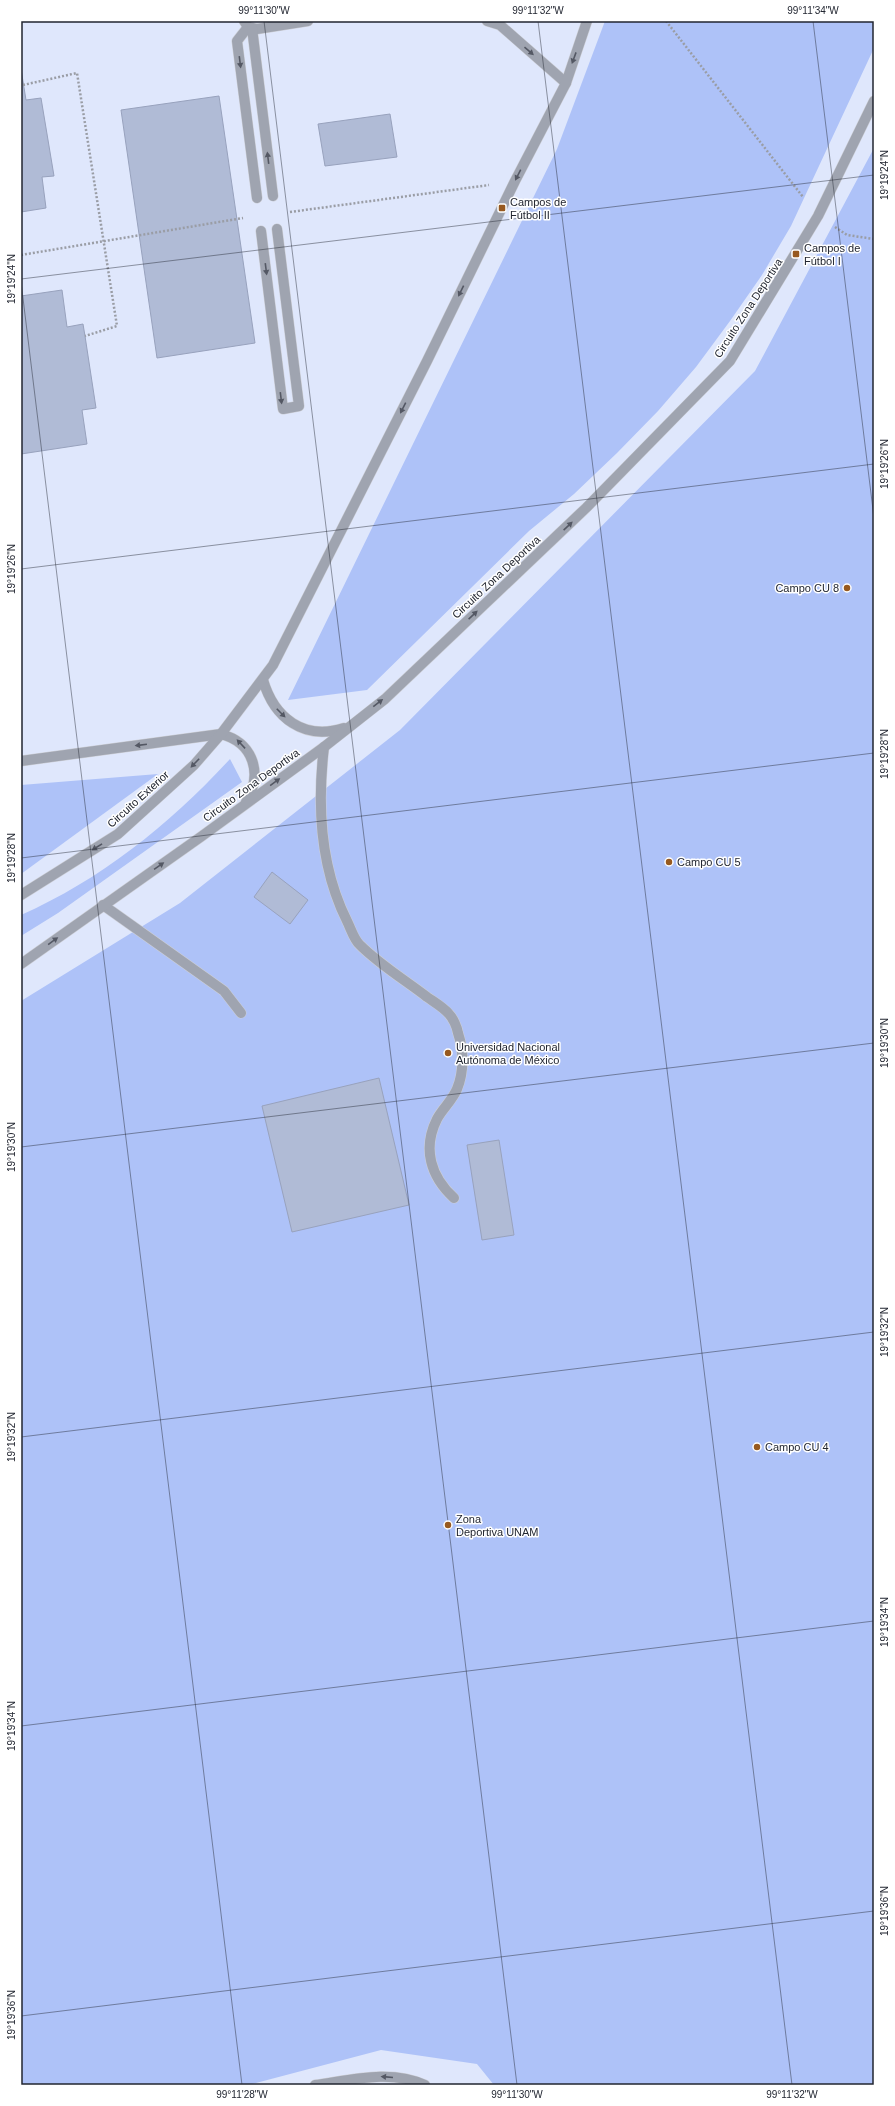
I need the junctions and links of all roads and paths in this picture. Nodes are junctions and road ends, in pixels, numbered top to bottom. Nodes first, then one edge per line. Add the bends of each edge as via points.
1 (308, 21) edge
2 (488, 21) edge
3 (587, 21) edge
4 (666, 21) edge
5 (248, 25) edge
6 (566, 83) junction
7 (23, 85) dead end
8 (874, 101) edge
9 (273, 196) dead end
10 (257, 198) dead end
11 (818, 216) junction
12 (277, 229) dead end
13 (261, 230) dead end
14 (874, 239) edge
15 (85, 336) dead end
16 (263, 680) junction
17 (350, 726) junction
18 (221, 734) junction
19 (324, 747) junction
20 (21, 761) edge
21 (243, 805) junction
22 (21, 895) edge
23 (103, 905) junction
24 (21, 964) edge
25 (241, 1013) dead end
26 (454, 1198) dead end
27 (315, 2085) edge
28 (425, 2085) edge

1 - 5 street via 257,29
2 -> 6 street via 500,25
3 -> 6 street
4 - 11 path
9 -> 5 street
5 -> 10 street via 237,41
6 -> 16 street via 273,666
7 - 15 path via 77,73 117,326
8 - 11 street, Circuito Zona Deportiva
11 - 14 path via 847,235
17 -> 11 street, Circuito Zona Deportiva via 385,699 586,508 730,362
13 -> 12 street via 283,409 299,406
16 -> 17 street via 268,696 277,710 289,721 319,732 335,731
16 - 18 street
17 - 19 street, Circuito Zona Deportiva
18 -> 20 street
21 -> 18 street via 251,793 254,780 250,755 235,738
18 -> 22 street, Circuito Exterior via 194,765 118,834
21 -> 19 street, Circuito Zona Deportiva
19 - 26 street via 320,781 324,848 344,914 359,944 450,1014 458,1032 462,1070 449,1104 437,1118 429,1146 430,1161 435,1175 443,1188
23 -> 21 street, Circuito Zona Deportiva
24 -> 23 street, Circuito Zona Deportiva
23 - 25 street via 224,991
28 -> 27 street via 401,2078 379,2076

